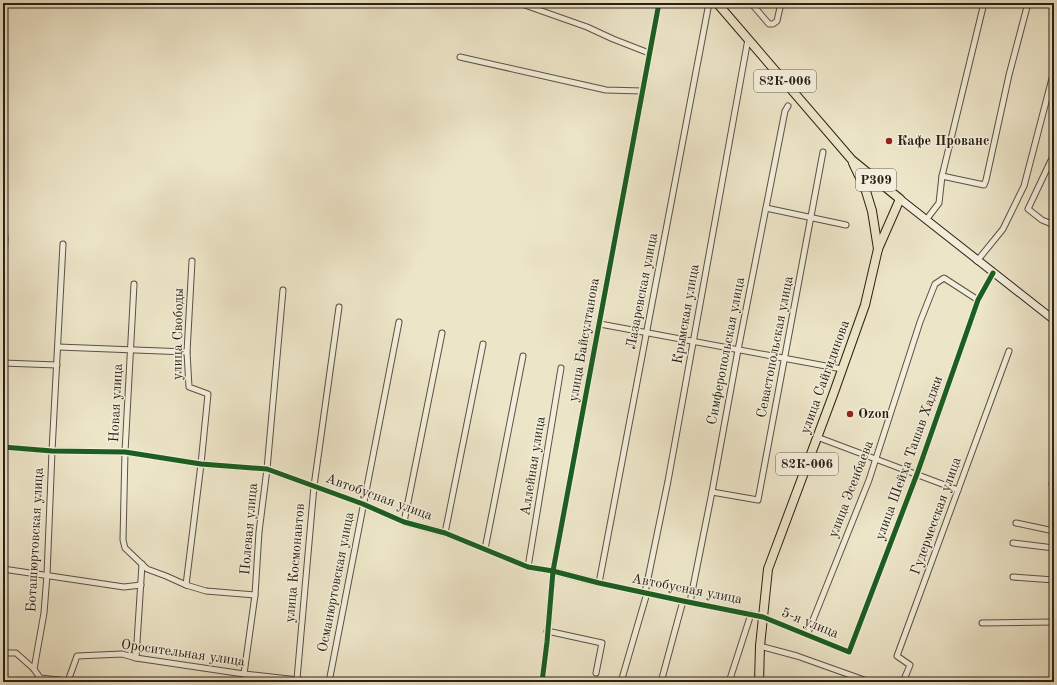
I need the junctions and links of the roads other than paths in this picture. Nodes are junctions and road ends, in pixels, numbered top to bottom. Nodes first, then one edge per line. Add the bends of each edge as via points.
1 (519, 3) edge
2 (659, 3) edge
3 (709, 3) edge
4 (717, 3) edge
5 (751, 3) edge
6 (781, 3) edge
7 (984, 3) edge
8 (1028, 3) edge
9 (748, 39) junction
10 (649, 53) junction
11 (460, 57) dead end
12 (1054, 71) edge
13 (642, 91) junction
14 (788, 106) dead end
15 (823, 152) dead end
16 (1054, 154) edge
17 (852, 160) junction
18 (942, 176) junction
19 (900, 199) junction
20 (766, 208) junction
21 (811, 217) junction
22 (926, 220) junction
23 (846, 225) dead end
24 (1054, 225) edge
25 (5, 237) dead end
26 (63, 244) dead end
27 (878, 249) junction
28 (192, 261) dead end
29 (977, 261) junction
30 (993, 273) junction
31 (134, 284) dead end
32 (283, 290) dead end
33 (3, 292) edge
34 (978, 300) junction
35 (339, 307) dead end
36 (1054, 320) edge
37 (399, 322) dead end
38 (600, 324) junction
39 (646, 332) junction
40 (442, 333) dead end
41 (693, 341) junction
42 (483, 344) dead end
43 (58, 347) junction
44 (131, 350) junction
45 (738, 350) junction
46 (1009, 351) dead end
47 (188, 352) junction
48 (523, 356) dead end
49 (785, 358) junction
50 (3, 363) edge
51 (57, 366) junction
52 (561, 368) dead end
53 (842, 369) junction
54 (817, 437) junction
55 (3, 447) edge
56 (52, 451) junction
57 (125, 452) junction
58 (877, 458) junction
59 (201, 464) junction
60 (267, 469) junction
61 (917, 474) junction
62 (314, 486) junction
63 (958, 490) junction
64 (712, 492) junction
65 (363, 504) junction
66 (404, 522) junction
67 (1016, 523) dead end
68 (1054, 531) edge
69 (445, 533) junction
70 (1013, 543) dead end
71 (1054, 548) edge
72 (485, 549) junction
73 (142, 564) junction
74 (528, 566) junction
75 (3, 569) edge
76 (553, 571) junction
77 (48, 576) junction
78 (1013, 577) dead end
79 (1054, 580) edge
80 (599, 583) junction
81 (141, 585) junction
82 (186, 585) junction
83 (646, 593) junction
84 (255, 595) junction
85 (683, 601) junction
86 (690, 602) junction
87 (751, 614) junction
88 (763, 617) junction
89 (1054, 622) edge
90 (982, 623) dead end
91 (548, 631) junction
92 (807, 636) junction
93 (760, 646) junction
94 (849, 652) joint
95 (3, 653) edge
96 (136, 658) junction
97 (34, 669) junction
98 (596, 673) dead end
99 (244, 674) junction
100 (297, 679) junction
101 (40, 680) edge
102 (316, 682) edge
103 (329, 682) edge
104 (542, 682) edge
105 (621, 682) edge
106 (661, 682) edge
107 (729, 682) edge
108 (759, 682) edge
109 (870, 682) edge
110 (903, 682) edge

1 - 10 street via 587,26
2 - 10 street, улица Байсултанова
3 - 39 street, Лазаревская улица
4 - 9 main road, 82К-006
5 - 6 street via 769,24 773,24 777,21
7 - 18 street
8 - 18 street via 984,185
9 - 17 main road, 82К-006
9 - 41 street, Крымская улица
10 - 13 street, улица Байсултанова
11 - 13 street via 606,90
12 - 29 street via 1024,186 1003,229
13 - 38 street, улица Байсултанова
14 - 20 street, Симферопольская улица
15 - 21 street, Севастопольская улица
16 - 24 street via 1028,209 1042,220
17 - 19 main road, Р309
17 - 27 main road, 82К-006 via 865,188
18 - 22 street via 939,203
19 - 22 main road
19 - 27 main road, улица Сайгидинова
20 - 21 street
20 - 45 street, Симферопольская улица
21 - 23 street
21 - 49 street, Севастопольская улица
22 - 29 main road
25 - 33 street
26 - 43 street, Боташюртовская улица
27 - 53 main road, улица Сайгидинова / 82К-006 via 865,305
28 - 47 street, улица Свободы
29 - 30 main road
30 - 34 street, улица Шейха Ташав Хаджи
30 - 36 main road
31 - 44 street, Новая улица
32 - 60 street, Полевая улица
34 - 58 street, улица Эсенбаева via 944,278 935,284 920,322
34 - 61 street, улица Шейха Ташав Хаджи
35 - 62 street, улица Космонавтов
37 - 65 street, Османюртовская улица
38 - 39 street
38 - 76 street, улица Байсултанова
39 - 41 street
39 - 80 street, Лазаревская улица
40 - 66 street
41 - 45 street
41 - 83 street, Крымская улица
42 - 69 street
43 - 44 street
43 - 51 street, Боташюртовская улица
44 - 47 street
44 - 57 street, Новая улица
45 - 49 street
45 - 64 street, Симферопольская улица
46 - 63 street, Гудермесская улица
47 - 59 street, улица Свободы via 189,387 208,394
48 - 72 street
49 - 53 street
49 - 64 street, Севастопольская улица via 758,500
50 - 51 street
51 - 56 street, Боташюртовская улица
52 - 74 street, Аллейная улица
53 - 54 main road, улица Сайгидинова / 82К-006
54 - 58 street
54 - 88 main road, улица Сайгидинова / 82К-006 via 768,569
55 - 56 street, Автобусная улица
56 - 57 street, Автобусная улица
56 - 77 street, Боташюртовская улица
57 - 59 street, Автобусная улица
57 - 73 street, Новая улица via 122,540 125,548
58 - 61 street
58 - 92 street, улица Эсенбаева
59 - 60 street, Автобусная улица
59 - 82 street, улица Свободы
60 - 62 street, Автобусная улица
60 - 84 street, Полевая улица
61 - 63 street
61 - 94 street, улица Шейха Ташав Хаджи
62 - 65 street, Автобусная улица
62 - 100 street, улица Космонавтов
63 - 110 street, Гудермесская улица via 896,656 910,665
64 - 86 street, Симферопольская улица
65 - 66 street, Автобусная улица
65 - 103 street, Османюртовская улица
66 - 69 street, Автобусная улица
67 - 68 street
69 - 72 street, Автобусная улица
70 - 71 street
72 - 74 street, Автобусная улица
73 - 81 street
73 - 82 street, Новая улица via 147,569
74 - 76 street, Автобусная улица
75 - 77 street
76 - 80 street, Автобусная улица
76 - 91 street, улица Байсултанова
77 - 81 street via 124,587
77 - 97 street, Боташюртовская улица
78 - 79 street
80 - 83 street, Автобусная улица
81 - 96 street
82 - 84 street, Новая улица via 206,591
83 - 85 street, Автобусная улица
83 - 105 street, Крымская улица
84 - 99 street, Полевая улица
85 - 86 street, Автобусная улица
85 - 106 street
86 - 87 street, Автобусная улица
87 - 88 street, Автобусная улица
87 - 107 street
88 - 92 street, 5-я улица
88 - 93 main road, улица Сайгидинова / 82К-006
89 - 90 street
91 - 98 street via 602,643
91 - 104 street, улица Байсултанова
92 - 94 street, 5-я улица
93 - 108 main road, улица Сайгидинова / 82К-006
93 - 109 street via 797,656
95 - 97 street, Оросительная улица via 16,654
96 - 99 street, Оросительная улица
96 - 101 street, Оросительная улица via 122,654 77,656 68,681
97 - 101 street, Оросительная улица
99 - 100 street, Оросительная улица
100 - 102 street, Оросительная улица

